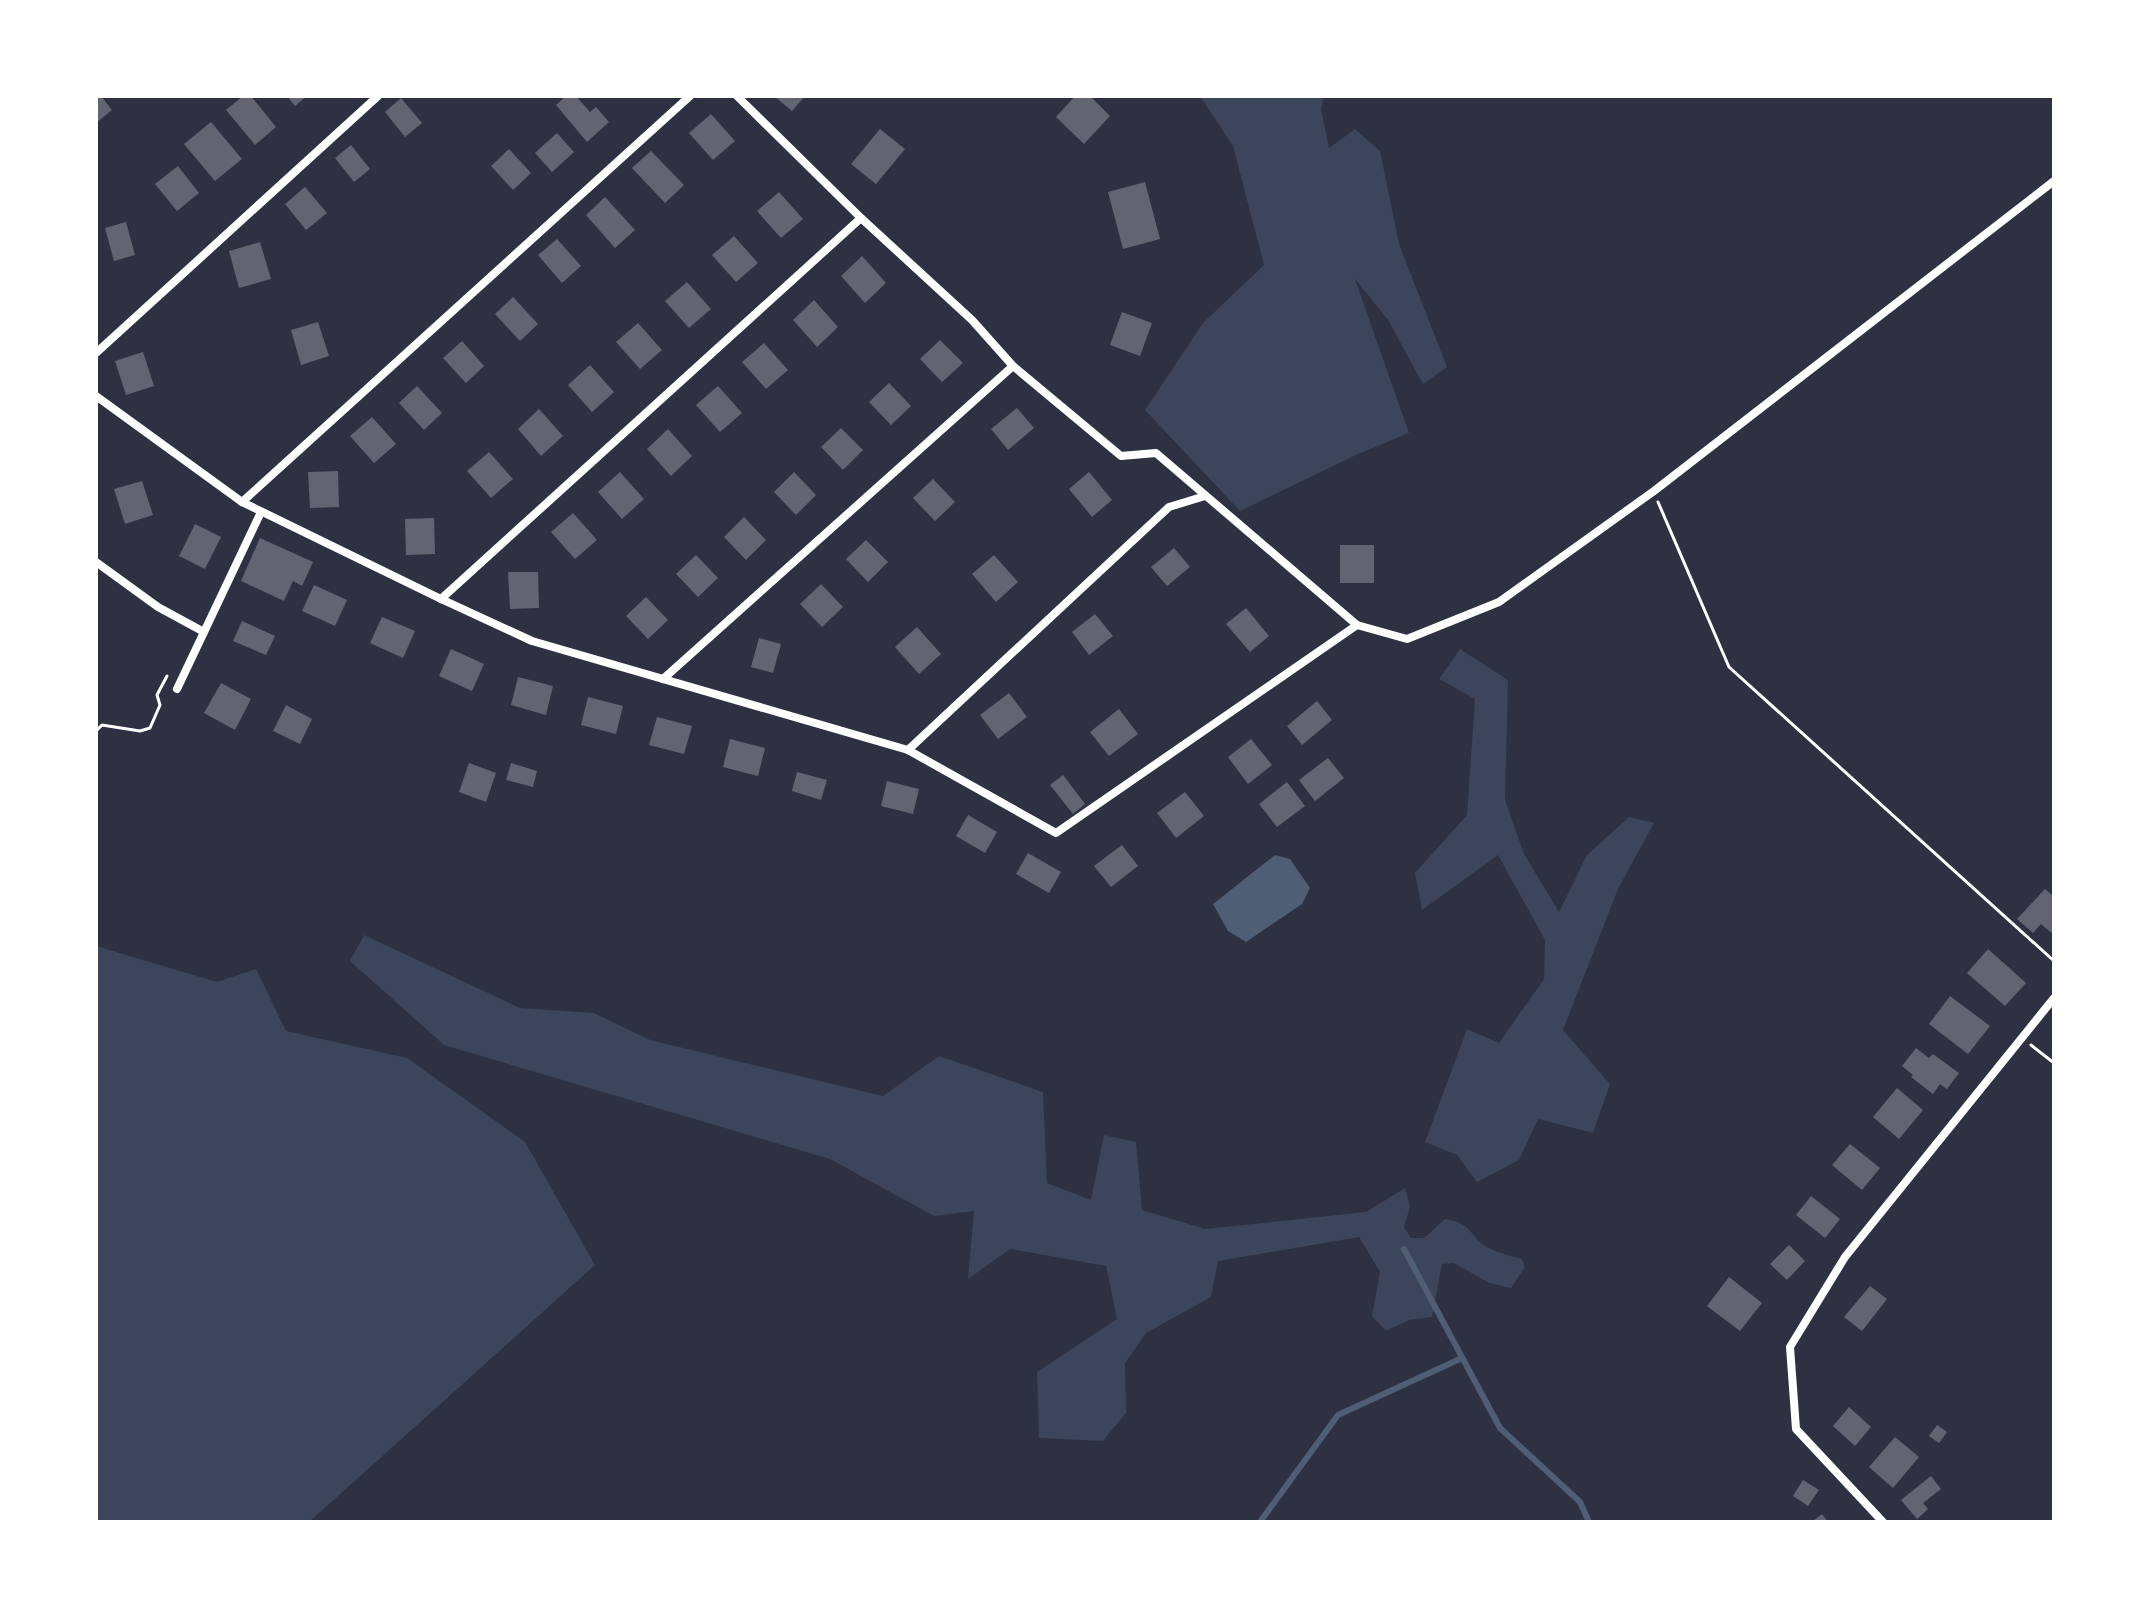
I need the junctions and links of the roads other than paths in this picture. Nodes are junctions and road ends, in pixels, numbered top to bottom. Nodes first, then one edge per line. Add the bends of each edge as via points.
1 (378, 96) edge
2 (690, 96) edge
3 (737, 96) edge
4 (2054, 181) edge
5 (861, 218) junction
6 (96, 353) edge
7 (1013, 366) junction
8 (96, 396) edge
9 (1205, 496) junction
10 (242, 502) junction
11 (261, 512) junction
12 (96, 562) edge
13 (441, 599) junction
14 (1357, 625) junction
15 (204, 632) junction
16 (663, 679) junction
17 (177, 689) dead end
18 (908, 750) junction
19 (2054, 998) edge
20 (1883, 1522) edge

1 - 6 street
2 - 10 street
3 - 5 street
4 - 14 street via 1654,491 1499,602 1407,639
5 - 7 street via 972,320
5 - 13 street
7 - 9 street via 1121,456 1156,453
7 - 16 street
8 - 10 street
9 - 14 street
9 - 18 street via 1169,507
10 - 11 street
11 - 13 street
11 - 15 street
12 - 15 street via 158,607
13 - 16 street via 532,641
14 - 18 street via 1056,833
15 - 17 street
16 - 18 street
19 - 20 street via 1845,1257 1790,1347 1796,1429

